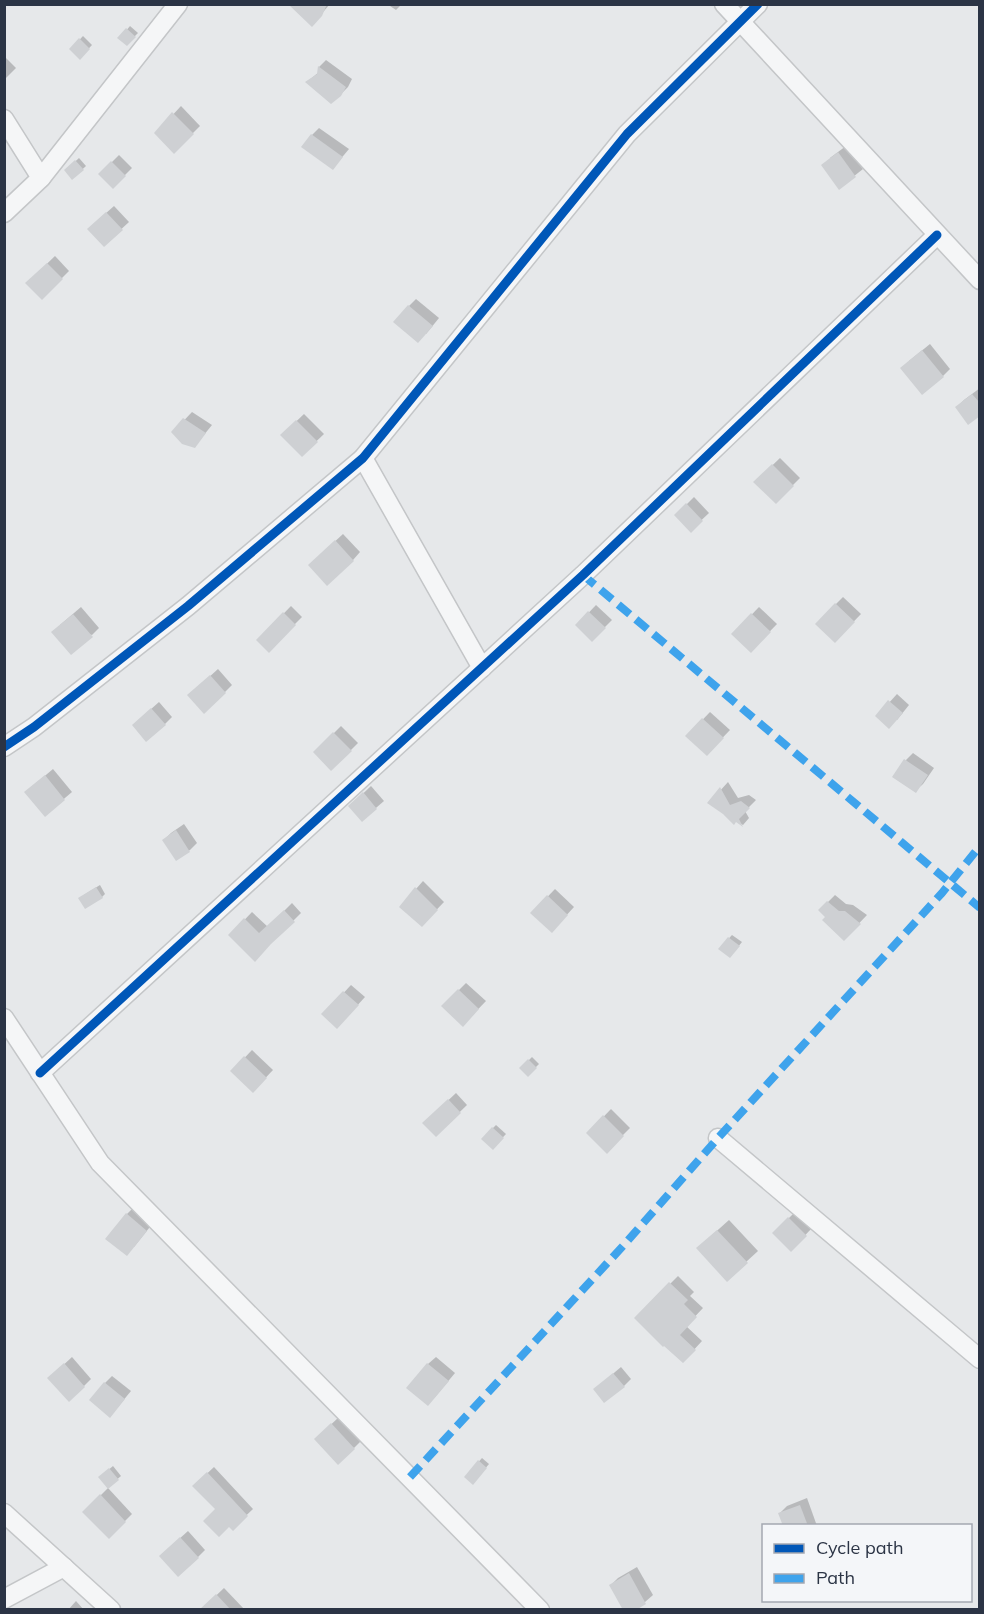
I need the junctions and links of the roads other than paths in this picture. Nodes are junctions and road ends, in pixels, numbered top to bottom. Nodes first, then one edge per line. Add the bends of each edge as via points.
1 (178, 4) edge
2 (724, 4) edge
3 (758, 4) edge
4 (740, 23) junction
5 (4, 119) edge
6 (41, 178) junction
7 (4, 213) edge
8 (937, 234) junction
9 (980, 280) edge
10 (363, 458) junction
11 (482, 668) junction
12 (4, 747) edge
13 (4, 1018) edge
14 (40, 1072) junction
15 (718, 1138) dead end
16 (980, 1359) edge
17 (4, 1513) edge
18 (64, 1567) junction
19 (4, 1599) edge
20 (111, 1610) edge
21 (540, 1610) edge

1 - 6 street
2 - 4 street
3 - 4 street
4 - 8 street
4 - 10 street via 627,134
5 - 6 street
6 - 7 street
8 - 9 street
8 - 11 street
10 - 11 street
10 - 12 street via 188,606
11 - 14 street
13 - 14 street
14 - 21 street via 100,1163
15 - 16 street
17 - 18 street
18 - 19 street
18 - 20 street

